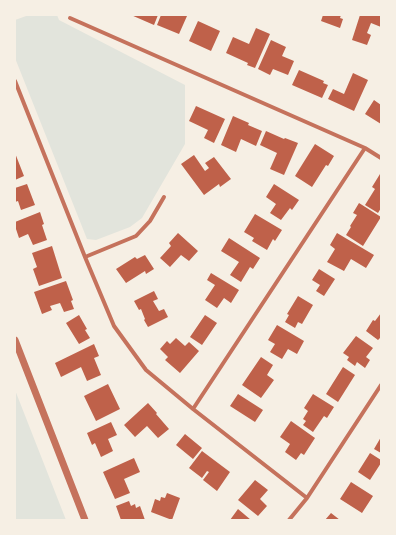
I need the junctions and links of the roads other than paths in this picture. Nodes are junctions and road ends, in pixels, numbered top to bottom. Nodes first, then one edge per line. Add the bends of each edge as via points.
1 (70, 18) dead end
2 (15, 81) edge
3 (365, 148) junction
4 (381, 158) edge
5 (164, 197) dead end
6 (85, 257) junction
7 (15, 340) edge
8 (381, 384) edge
9 (193, 409) junction
10 (307, 498) junction
11 (85, 520) edge
12 (289, 520) edge

1 - 3 street
2 - 6 street
3 - 4 street
3 - 9 street
5 - 6 street via 150,221 136,236
6 - 9 street via 114,326 146,370
7 - 11 street
8 - 10 street
9 - 10 street
10 - 12 street

